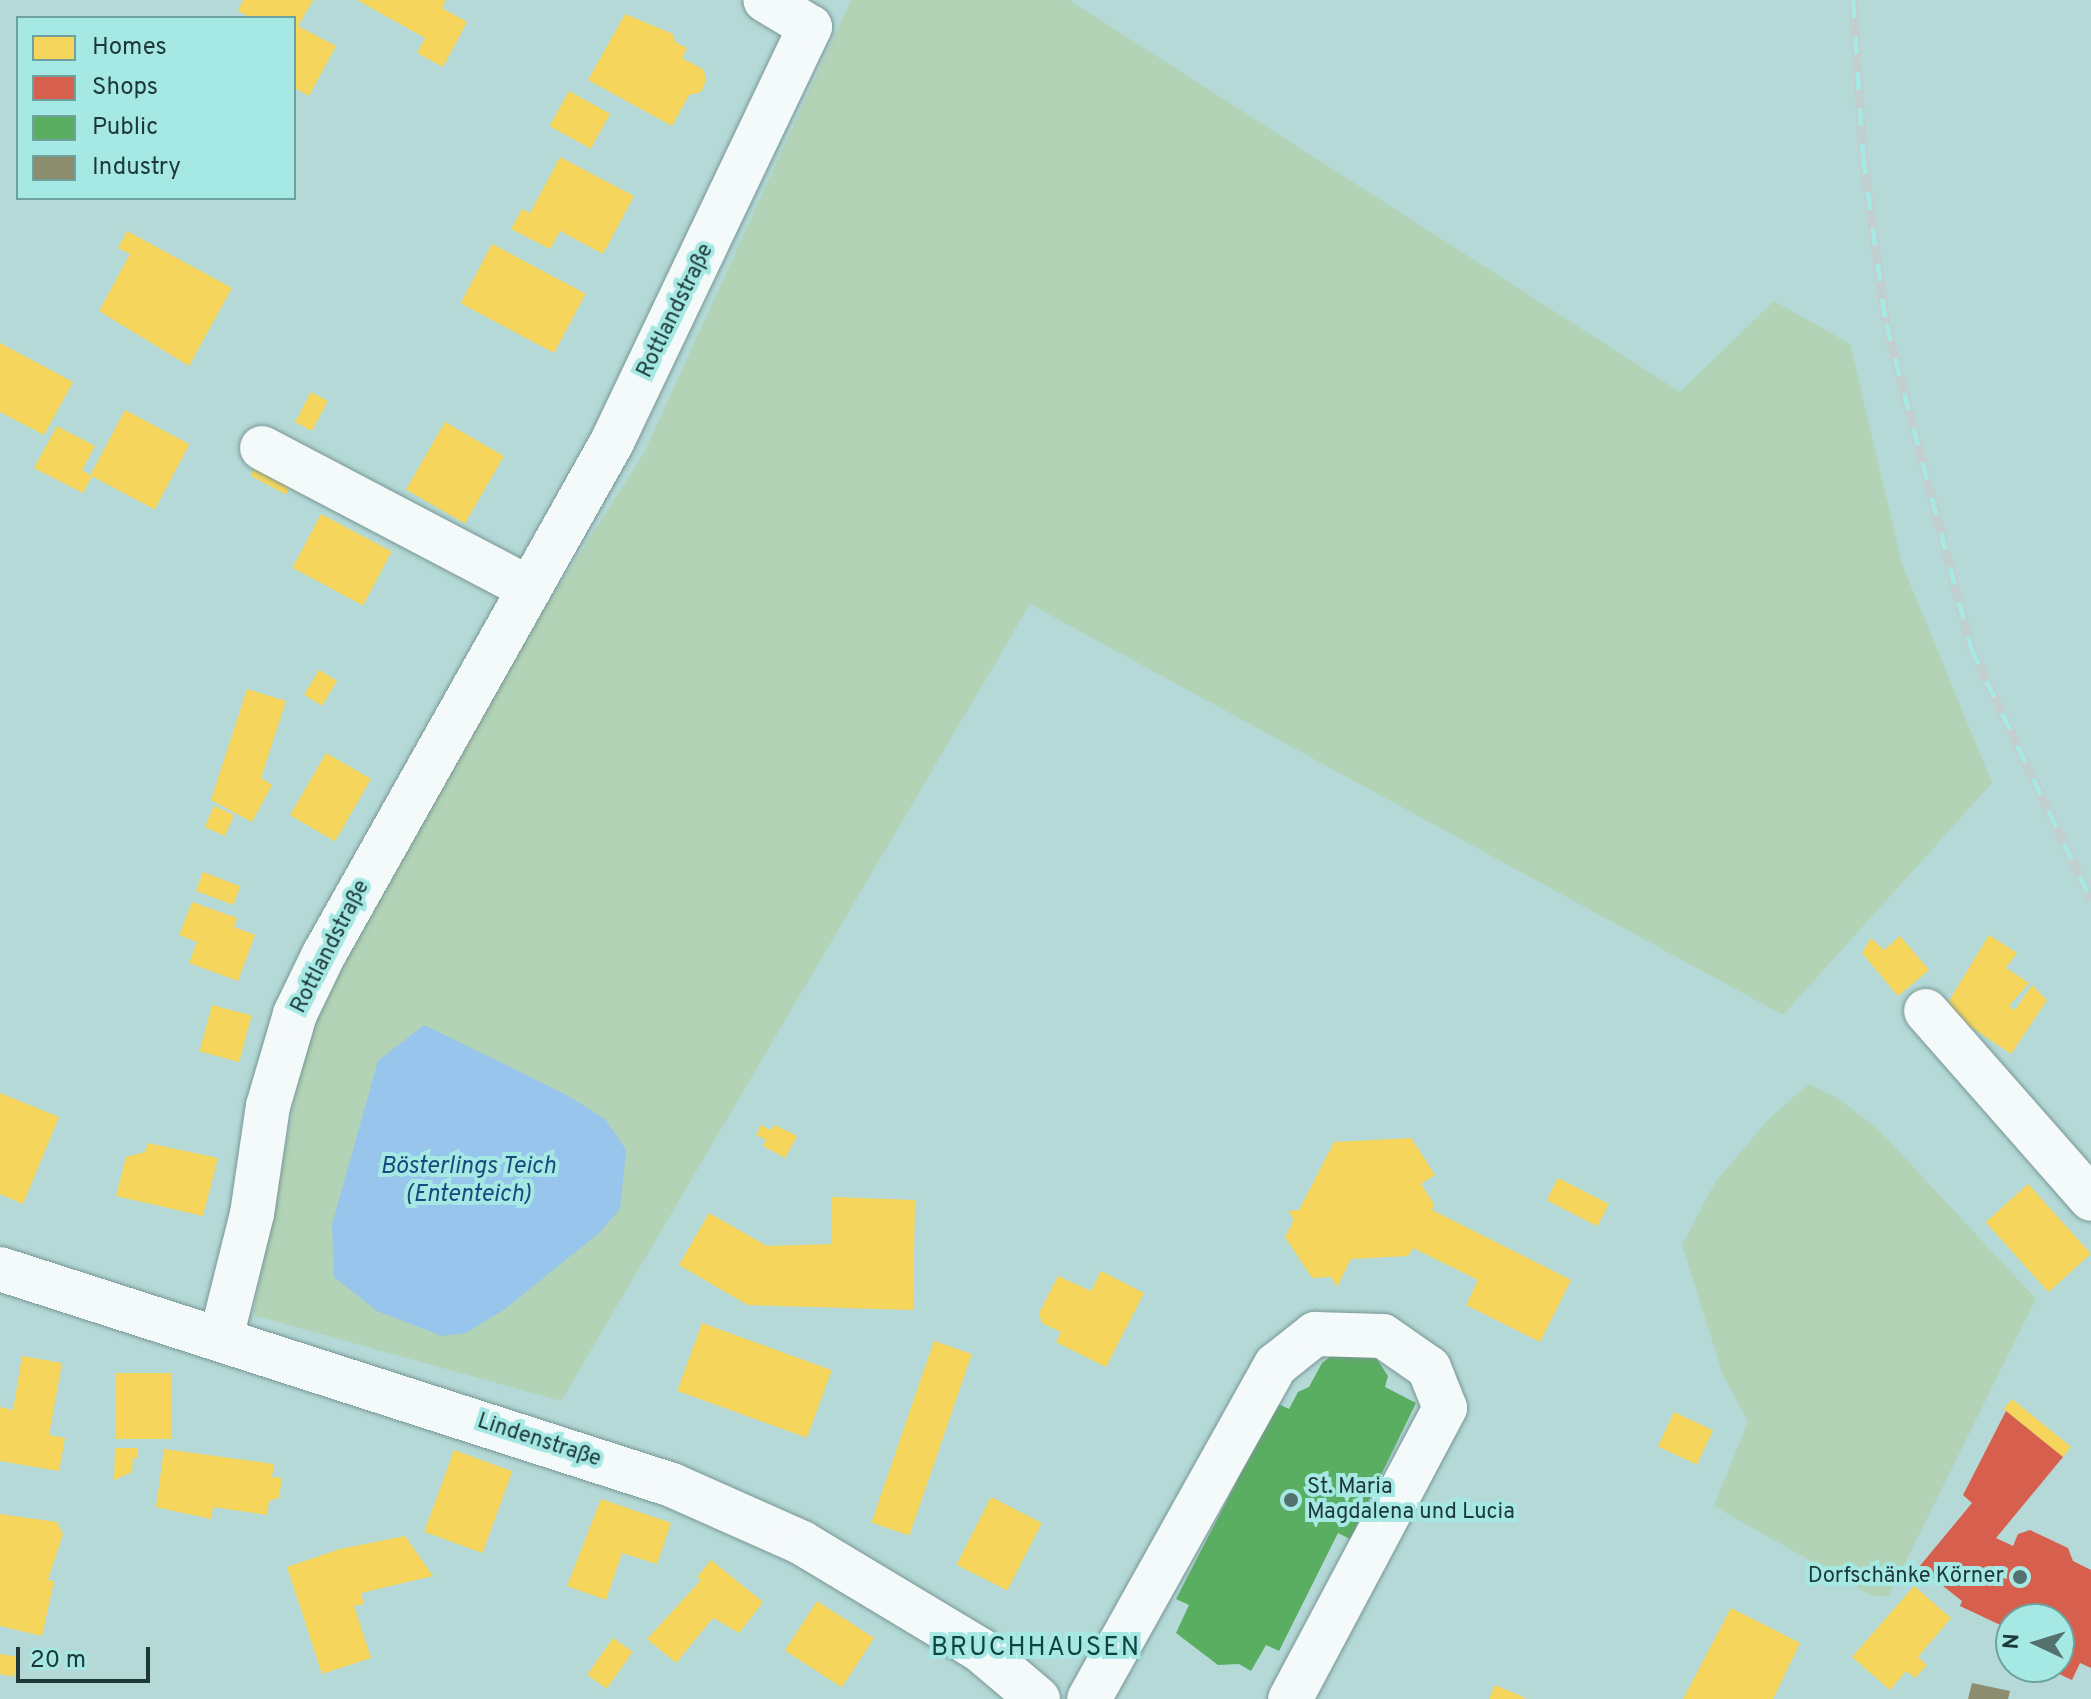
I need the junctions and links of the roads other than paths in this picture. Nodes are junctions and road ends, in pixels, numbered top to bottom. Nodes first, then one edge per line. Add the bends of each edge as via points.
1 (765, 0) edge
2 (262, 448) dead end
3 (527, 587) junction
4 (1926, 1011) dead end
5 (2091, 1199) edge
6 (0, 1269) edge
7 (221, 1338) junction
8 (1038, 1699) edge
9 (1089, 1699) edge
10 (1290, 1699) edge

1 - 3 street, Rottlandstraße via 810,27 632,404
2 - 3 street
3 - 7 street, Rottlandstraße via 295,1014 268,1106 252,1214
4 - 5 street
6 - 7 street, Lindenstraße
7 - 8 street, Lindenstraße via 701,1497 816,1551 980,1650
9 - 10 street via 1276,1365 1315,1334 1383,1336 1429,1368 1445,1408

